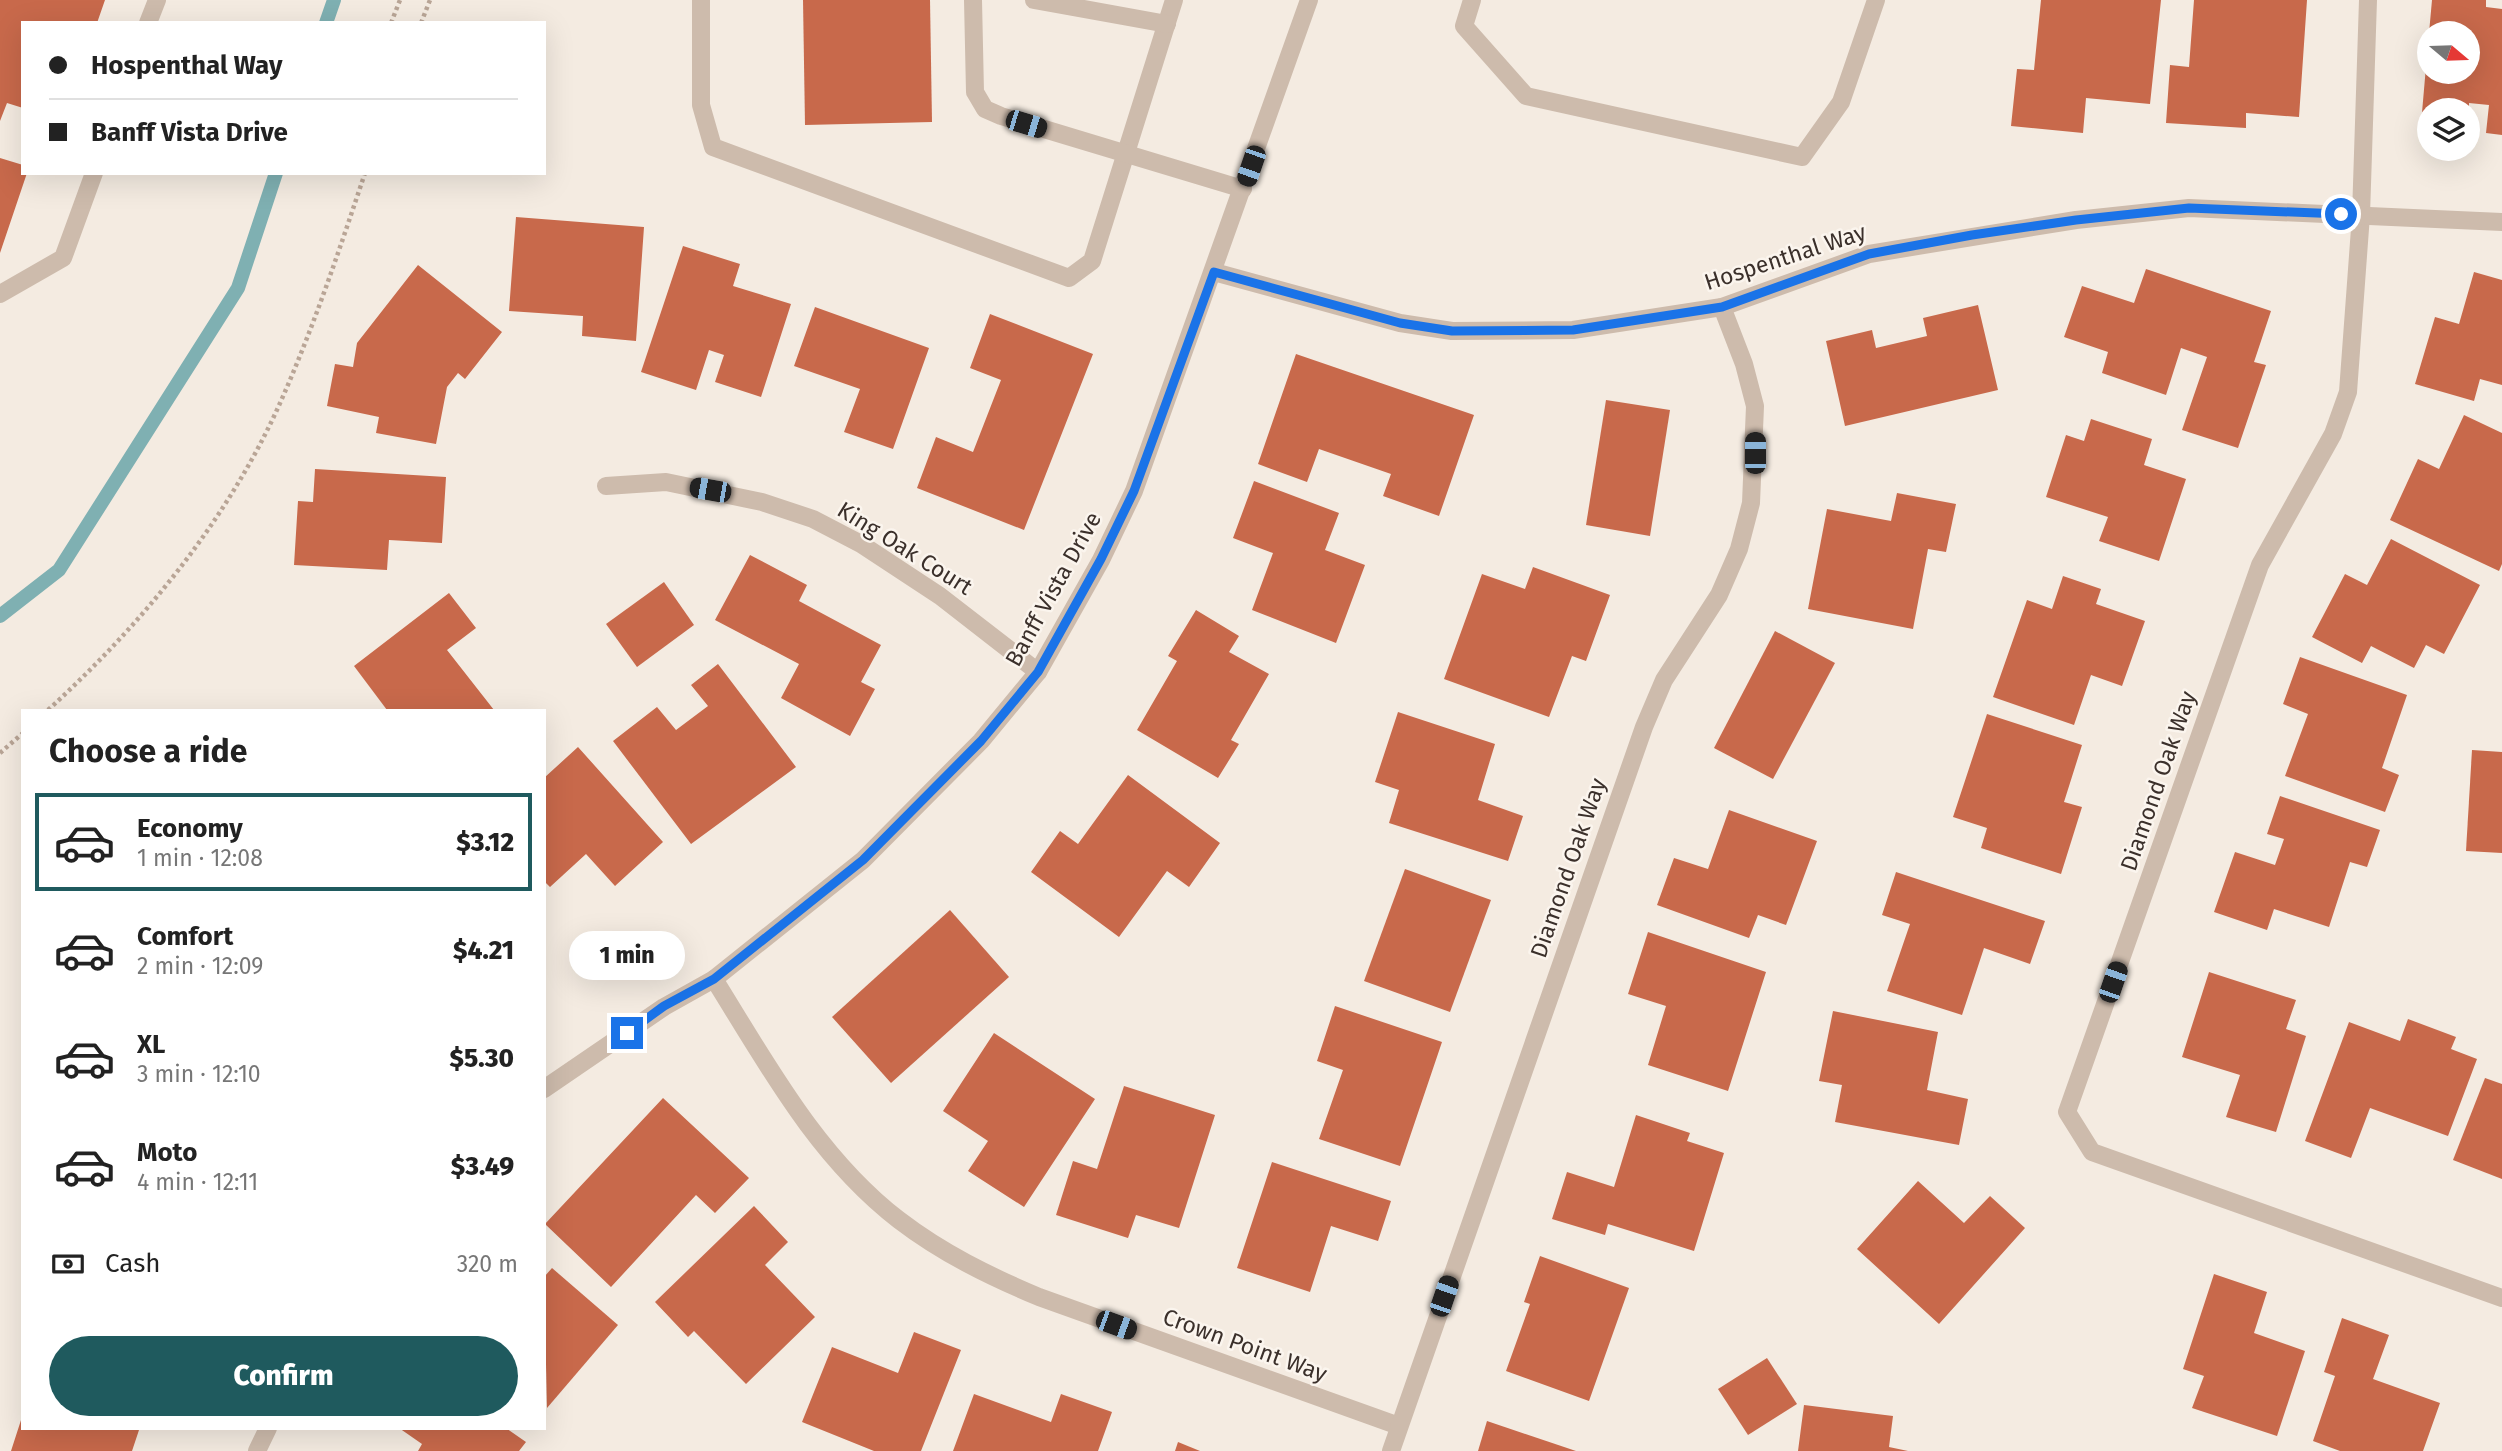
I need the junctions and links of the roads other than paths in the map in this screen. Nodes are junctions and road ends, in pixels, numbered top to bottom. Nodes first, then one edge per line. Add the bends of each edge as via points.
1 (157, 0) edge
2 (701, 0) edge
3 (973, 0) edge
4 (1034, 0) edge
5 (1174, 0) edge
6 (1309, 0) edge
7 (1472, 0) edge
8 (1876, 0) edge
9 (2368, 0) edge
10 (149, 21) edge
11 (1167, 23) junction
12 (1126, 153) junction
13 (93, 175) edge
14 (1243, 189) junction
15 (2361, 215) junction
16 (2502, 222) edge
17 (1214, 272) junction
18 (0, 294) edge
19 (1722, 307) junction
20 (606, 486) dead end
21 (1038, 672) junction
22 (714, 979) junction
23 (546, 1088) edge
24 (2502, 1298) edge
25 (1399, 1426) junction
26 (267, 1430) edge
27 (257, 1451) edge
28 (1391, 1451) edge

1 - 10 street
2 - 12 street via 701,105 713,147 1069,278 1092,261
3 - 12 street via 975,92 985,108
4 - 11 street
5 - 11 street
6 - 14 street, Banff Vista Drive
7 - 8 street via 1464,26 1526,96 1802,157 1841,102
9 - 15 street, Diamond Oak Way
11 - 12 street
12 - 14 street
13 - 18 street via 63,258
14 - 17 street, Banff Vista Drive
15 - 16 street, Hospenthal Way
15 - 19 street, Hospenthal Way via 2189,208 2076,220 1869,254
15 - 24 street, Diamond Oak Way via 2348,392 2333,434 2260,565 2067,1112 2092,1152
17 - 19 street, Hospenthal Way via 1326,305 1452,331 1573,330
17 - 21 street, Banff Vista Drive via 1134,491
19 - 25 street, Diamond Oak Way via 1755,406 1751,503 1738,549 1719,595 1664,680 1644,727
20 - 21 street, King Oak Court via 666,482 762,502 813,519 861,544 940,596
21 - 22 street, Banff Vista Drive via 981,741 863,860
22 - 23 street, Banff Vista Drive via 664,1006
22 - 25 street, Crown Point Way via 816,1136 897,1219 942,1250 1039,1297
25 - 28 street, Diamond Oak Way
26 - 27 street

